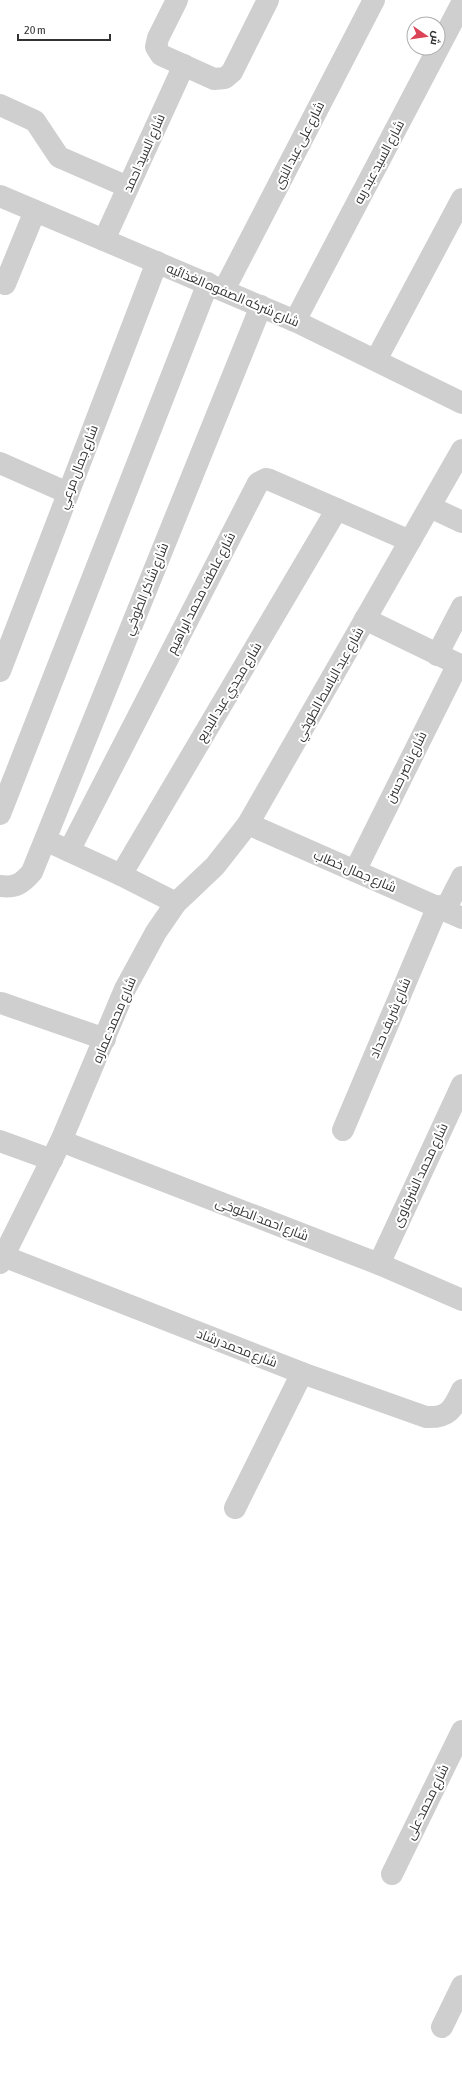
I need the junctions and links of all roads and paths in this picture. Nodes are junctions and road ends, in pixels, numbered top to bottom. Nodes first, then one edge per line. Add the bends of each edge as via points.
1 (177, 0) edge
2 (268, 0) edge
3 (374, 0) edge
4 (462, 3) edge
5 (184, 65) junction
6 (0, 105) edge
7 (128, 187) junction
8 (0, 196) edge
9 (462, 199) edge
10 (35, 211) junction
11 (104, 240) junction
12 (156, 262) junction
13 (5, 284) dead end
14 (216, 287) junction
15 (261, 306) junction
16 (296, 321) junction
17 (376, 360) junction
18 (462, 403) edge
19 (462, 450) edge
20 (0, 463) edge
21 (68, 493) junction
22 (430, 507) junction
23 (337, 509) junction
24 (462, 522) edge
25 (410, 541) junction
26 (462, 607) edge
27 (365, 619) junction
28 (437, 655) junction
29 (460, 665) edge
30 (0, 671) edge
31 (2, 803) edge
32 (248, 824) junction
33 (45, 840) junction
34 (69, 851) junction
35 (355, 871) junction
36 (121, 875) junction
37 (462, 877) edge
38 (0, 886) edge
39 (176, 903) junction
40 (448, 912) edge
41 (1, 1003) dead end
42 (105, 1039) junction
43 (462, 1085) edge
44 (343, 1130) dead end
45 (0, 1141) edge
46 (56, 1151) junction
47 (2, 1259) edge
48 (379, 1264) junction
49 (462, 1300) edge
50 (302, 1373) junction
51 (462, 1390) edge
52 (235, 1508) dead end
53 (462, 1731) edge
54 (392, 1874) dead end
55 (462, 1986) edge
56 (442, 2027) dead end

1 - 5 street via 156,47 161,54
2 - 5 street via 232,72 225,78 214,79
3 - 14 street, شارع على عبد النبى
4 - 16 street, شارع السيد عبد ربه
5 - 7 street, شارع السيد احمد
6 - 7 street via 35,121 54,152 63,160
7 - 11 street, شارع السيد احمد
8 - 10 street, شارع شركه الصفوه الغذائيه
9 - 17 street
10 - 11 street, شارع شركه الصفوه الغذائيه
10 - 13 street
11 - 12 street, شارع شركه الصفوه الغذائيه
12 - 14 street, شارع شركه الصفوه الغذائيه
12 - 21 street, شارع جمال مرعي
14 - 15 street, شارع شركه الصفوه الغذائيه
14 - 31 street, شارع على عبد النبى
15 - 16 street, شارع شركه الصفوه الغذائيه
15 - 33 street, شارع شاكر الطوخي
16 - 17 street, شارع شركه الصفوه الغذائيه
17 - 18 street, شارع شركه الصفوه الغذائيه
19 - 22 street, شارع عبد الباسط الطوخي
20 - 21 street
21 - 30 street, شارع جمال مرعي
22 - 24 street
22 - 25 street, شارع عبد الباسط الطوخي
23 - 25 street, شارع عاطف محمد ابراهيم
23 - 34 street, شارع عاطف محمد ابراهيم via 270,480 258,483
23 - 36 street, شارع مجدي عبد البديع
25 - 27 street, شارع عبد الباسط الطوخي
26 - 28 street
27 - 28 street
27 - 32 street, شارع عبد الباسط الطوخي
28 - 29 street
29 - 35 street, شارع ناصر حسن
32 - 35 street, شارع جمال خطاب
32 - 39 street, شارع عبد الباسط الطوخي via 214,866
33 - 34 street
33 - 38 street, شارع شاكر الطوخي via 32,872 23,882 11,887
34 - 36 street
35 - 40 street, شارع جمال خطاب
36 - 39 street
37 - 40 street, شارع شريف حداد
39 - 42 street, شارع محمد عماره via 140,958
40 - 44 street, شارع شريف حداد
41 - 42 street
42 - 46 street, شارع محمد عماره
43 - 48 street, شارع محمد الشرقاوى
45 - 46 street, شارع احمد الطوخى
46 - 47 street, شارع محمد عماره
46 - 48 street, شارع احمد الطوخى
47 - 50 street, شارع محمد رشاد
48 - 49 street, شارع احمد الطوخى
50 - 51 street, شارع محمد رشاد via 426,1417 437,1418 446,1414 454,1407
50 - 52 street
53 - 54 street, شارع محمد على
55 - 56 street

